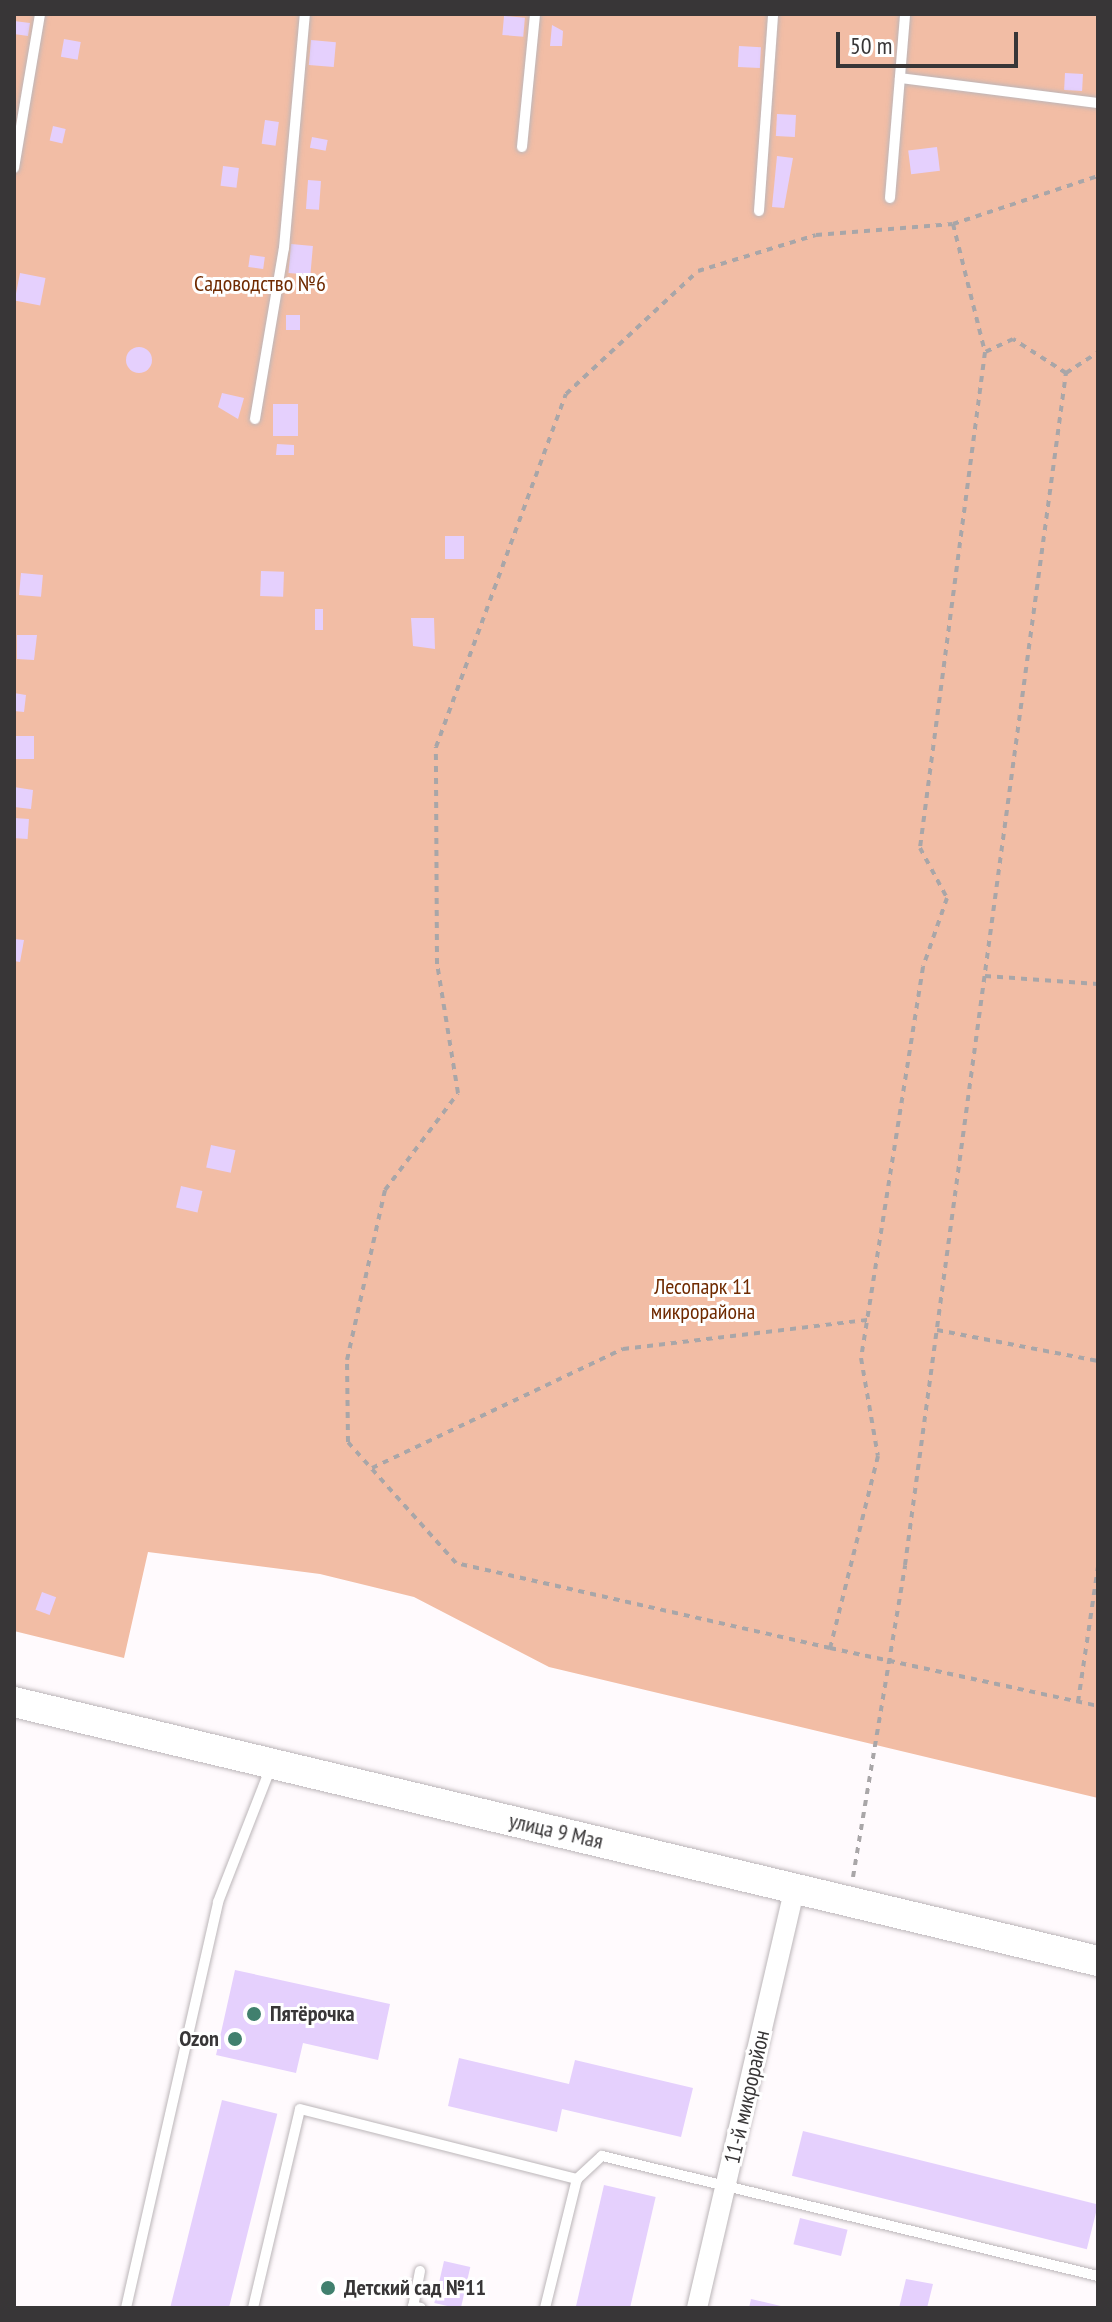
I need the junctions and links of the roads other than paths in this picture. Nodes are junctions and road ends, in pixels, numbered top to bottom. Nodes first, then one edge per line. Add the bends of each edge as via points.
1 (40, 14) edge
2 (305, 14) edge
3 (535, 14) edge
4 (773, 14) edge
5 (905, 14) edge
6 (900, 78) junction
7 (1098, 103) edge
8 (522, 147) dead end
9 (14, 168) edge
10 (890, 198) dead end
11 (759, 211) dead end
12 (255, 419) dead end
13 (14, 1702) edge
14 (272, 1765) junction
15 (795, 1886) junction
16 (1098, 1961) edge
17 (577, 2179) junction
18 (728, 2182) junction
19 (420, 2271) dead end
20 (1098, 2276) edge
21 (126, 2308) edge
22 (253, 2308) edge
23 (421, 2308) edge
24 (545, 2308) edge
25 (697, 2308) edge

1 - 9 lane
2 - 12 lane via 284,248
3 - 8 lane
4 - 11 lane
5 - 6 lane
6 - 7 lane
6 - 10 lane
13 - 14 main road, улица 9 Мая
14 - 15 main road, улица 9 Мая
14 - 21 lane via 218,1902
15 - 16 main road, улица 9 Мая
15 - 18 street, 11-й микрорайон
17 - 18 lane via 602,2156
17 - 22 lane via 300,2109
17 - 24 lane
18 - 20 lane
18 - 25 street, 11-й микрорайон
19 - 23 lane via 413,2306

